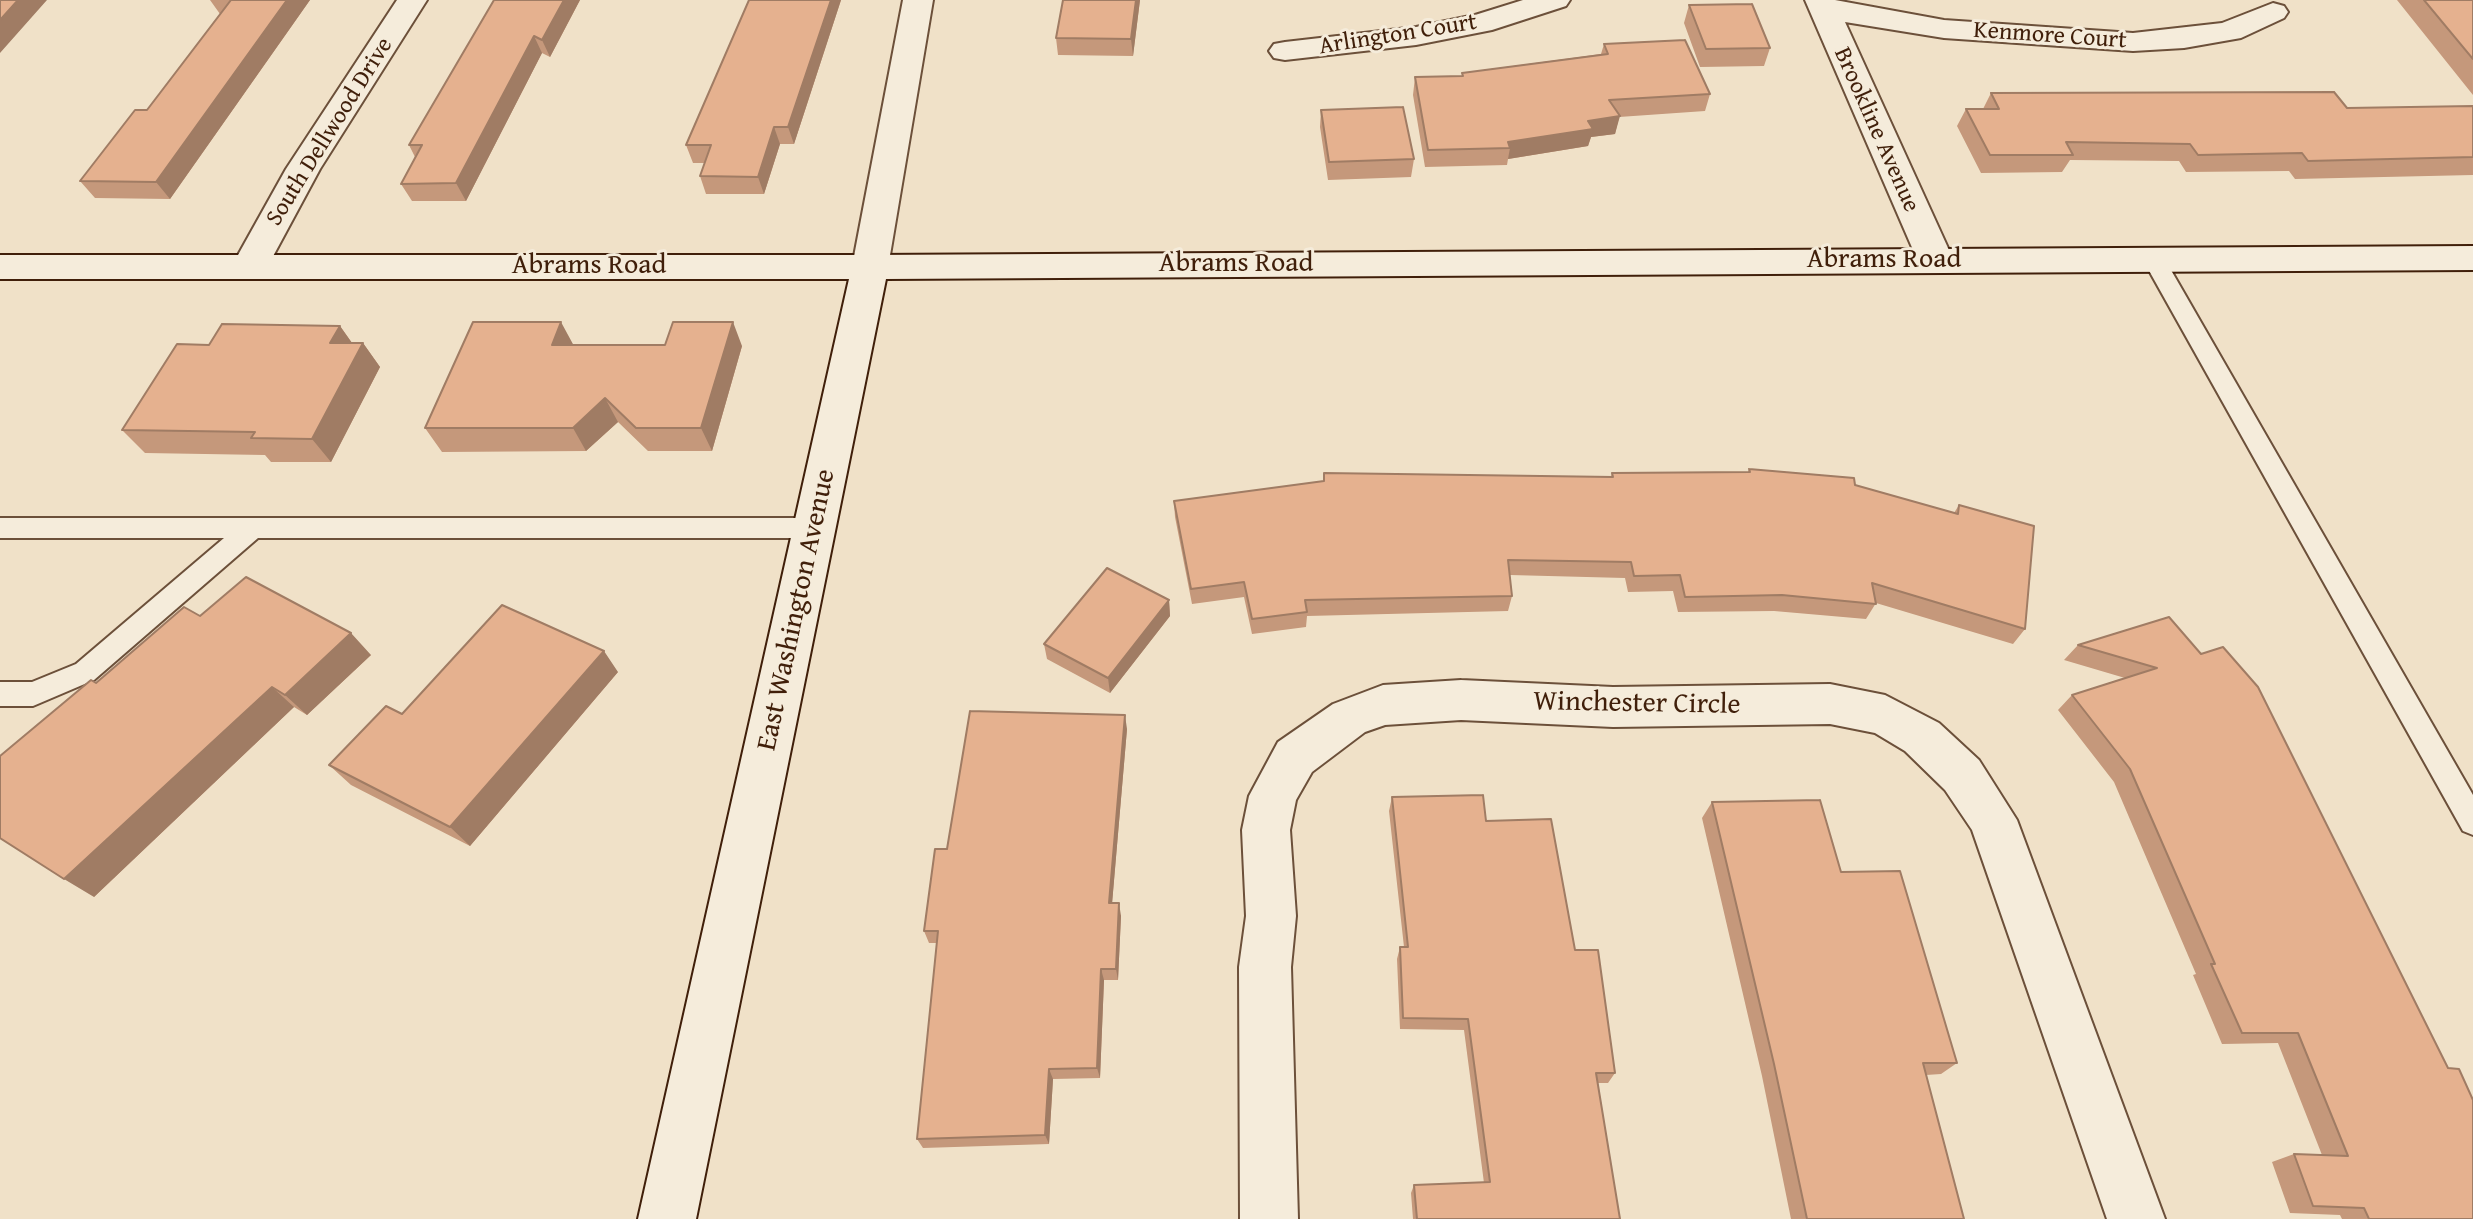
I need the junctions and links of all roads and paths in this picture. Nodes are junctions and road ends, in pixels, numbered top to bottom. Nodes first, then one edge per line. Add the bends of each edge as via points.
1 (412, 0) edge
2 (918, 0) edge
3 (1555, 0) edge
4 (1822, 5) edge
5 (2273, 12) dead end
6 (1285, 51) dead end
7 (2153, 258) junction
8 (2473, 258) edge
9 (1935, 259) junction
10 (251, 264) junction
11 (0, 267) edge
12 (870, 267) junction
13 (0, 528) edge
14 (252, 528) junction
15 (814, 528) junction
16 (0, 694) edge
17 (2473, 822) edge
18 (667, 1219) edge
19 (1269, 1219) edge
20 (2136, 1219) edge

1 - 10 street, South Dellwood Drive via 303,169
2 - 12 street, East Washington Avenue
3 - 6 street, Arlington Court via 1416,36
4 - 5 street, Kenmore Court via 1944,29 2133,42 2230,31
4 - 9 street, Brookline Avenue
7 - 8 street, Abrams Road
7 - 9 street, Abrams Road
7 - 17 lane
9 - 12 street, Abrams Road
10 - 11 street, Abrams Road
10 - 12 street, Abrams Road
12 - 15 street, East Washington Avenue
13 - 14 lane
14 - 15 lane
14 - 16 lane via 85,672 33,694
15 - 18 street, East Washington Avenue
19 - 20 street, Winchester Circle via 1265,967 1271,916 1266,830 1273,796 1295,757 1349,718 1383,705 1461,700 1613,707 1830,704 1885,715 1922,737 1962,775 1993,820

